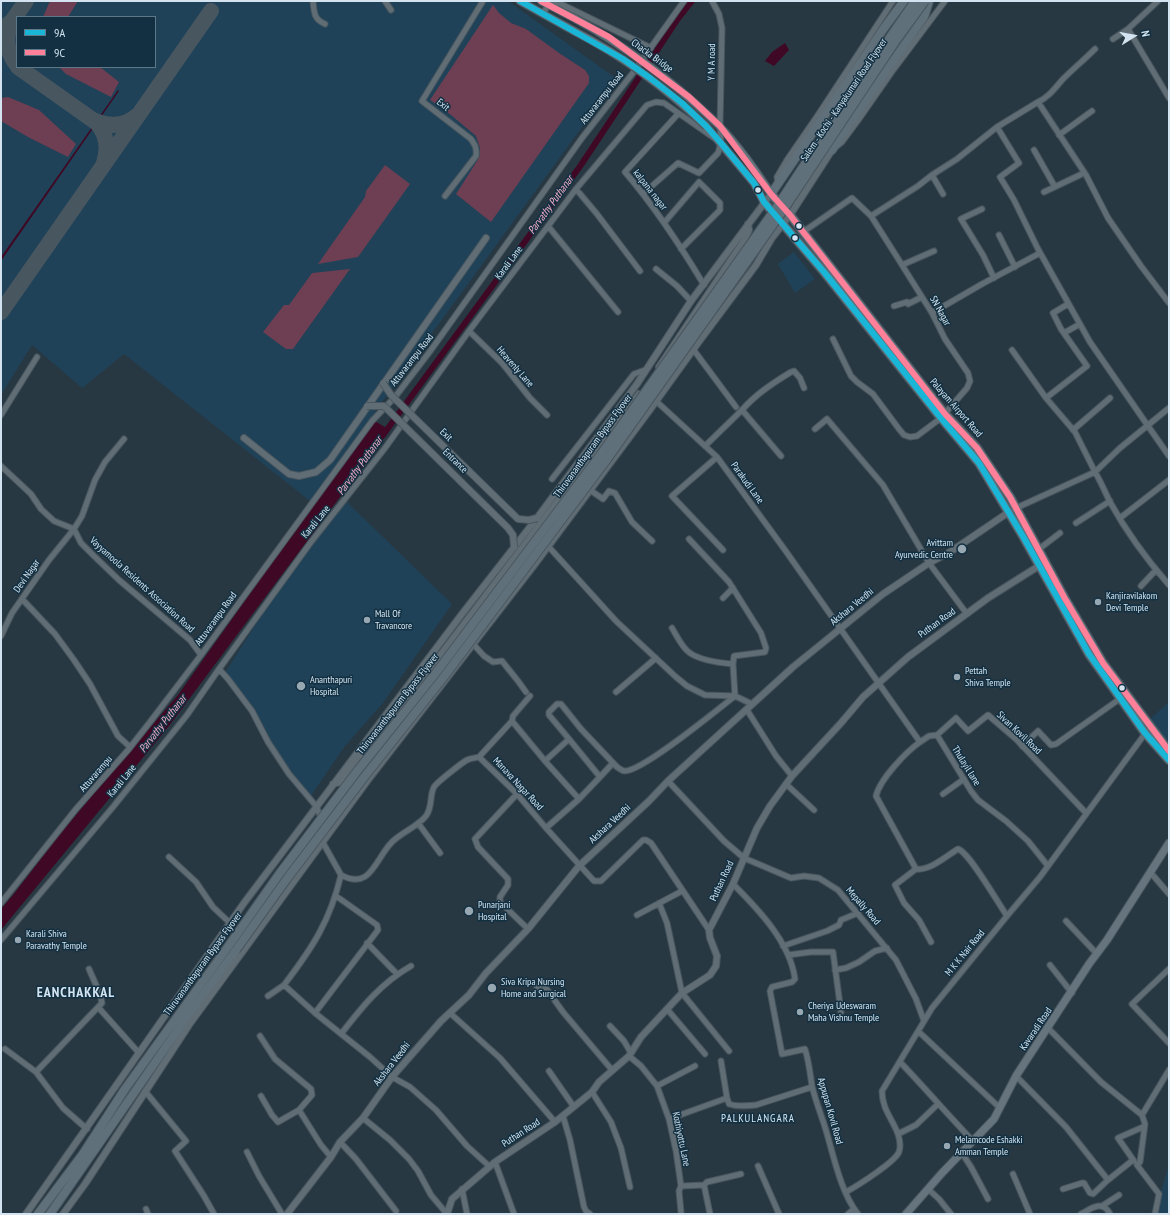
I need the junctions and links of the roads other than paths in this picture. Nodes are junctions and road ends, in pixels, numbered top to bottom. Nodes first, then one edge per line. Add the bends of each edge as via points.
1 (313, 1) edge
2 (384, 1) edge
3 (483, 1) edge
4 (520, 1) edge
5 (684, 1) edge
6 (712, 1) edge
7 (893, 1) edge
8 (904, 1) edge
9 (915, 1) edge
10 (925, 1) edge
11 (929, 1) edge
12 (945, 1) edge
13 (1158, 1) edge
14 (544, 3) edge
15 (391, 10) dead end
16 (544, 14) junction
17 (325, 24) dead end
18 (1128, 29) junction
19 (1113, 39) dead end
20 (651, 48) junction
21 (1095, 48) dead end
22 (1169, 98) edge
23 (1038, 102) junction
24 (1092, 111) dead end
25 (678, 114) junction
26 (720, 126) junction
27 (997, 127) junction
28 (1059, 135) junction
29 (721, 143) junction
30 (832, 150) junction
31 (1034, 150) dead end
32 (699, 173) junction
33 (1084, 173) junction
34 (932, 175) junction
35 (699, 182) junction
36 (778, 183) junction
37 (1055, 187) junction
38 (576, 189) junction
39 (1044, 192) dead end
40 (644, 193) junction
41 (771, 194) junction
42 (943, 194) dead end
43 (445, 196) dead end
44 (764, 202) junction
45 (982, 209) dead end
46 (782, 212) junction
47 (871, 216) junction
48 (664, 223) junction
49 (748, 224) junction
50 (782, 224) junction
51 (548, 226) junction
52 (803, 232) junction
53 (999, 236) dead end
54 (486, 238) dead end
55 (681, 249) junction
56 (934, 251) dead end
57 (1040, 253) junction
58 (902, 265) junction
59 (1015, 267) junction
60 (656, 269) dead end
61 (640, 271) dead end
62 (994, 278) junction
63 (704, 284) junction
64 (922, 297) junction
65 (691, 301) junction
66 (1169, 303) edge
67 (1068, 304) junction
68 (894, 306) dead end
69 (618, 312) dead end
70 (932, 313) junction
71 (1080, 324) junction
72 (469, 331) junction
73 (1064, 333) junction
74 (833, 339) dead end
75 (693, 349) junction
76 (1012, 350) dead end
77 (36, 357) dead end
78 (645, 370) junction
79 (383, 383) junction
80 (804, 388) dead end
81 (1046, 398) junction
82 (1110, 398) dead end
83 (656, 401) junction
84 (367, 406) junction
85 (736, 407) dead end
86 (1169, 408) edge
87 (742, 410) junction
88 (1, 415) edge
89 (547, 415) dead end
90 (943, 416) junction
91 (1148, 426) junction
92 (815, 428) dead end
93 (1073, 430) junction
94 (244, 438) dead end
95 (124, 439) dead end
96 (705, 446) junction
97 (781, 456) dead end
98 (1169, 456) edge
99 (717, 457) junction
100 (1, 466) edge
101 (1095, 472) junction
102 (552, 479) dead end
103 (1169, 480) edge
104 (590, 490) junction
105 (1110, 501) junction
106 (1012, 510) junction
107 (537, 518) junction
108 (1120, 518) junction
109 (1076, 523) dead end
110 (74, 529) junction
111 (1060, 533) dead end
112 (689, 539) dead end
113 (652, 541) dead end
114 (548, 546) junction
115 (514, 547) junction
116 (1039, 549) junction
117 (722, 550) dead end
118 (929, 563) junction
119 (1042, 564) junction
120 (1156, 570) junction
121 (1169, 585) edge
122 (1141, 586) dead end
123 (733, 588) junction
124 (722, 598) dead end
125 (22, 599) junction
126 (966, 614) junction
127 (672, 628) dead end
128 (841, 628) junction
129 (1, 636) edge
130 (474, 645) junction
131 (201, 655) junction
132 (656, 658) junction
133 (733, 664) junction
134 (219, 669) junction
135 (879, 684) junction
136 (616, 692) dead end
137 (735, 696) junction
138 (1121, 698) junction
139 (752, 704) junction
140 (747, 710) junction
141 (512, 721) junction
142 (1148, 730) junction
143 (937, 736) junction
144 (569, 739) junction
145 (920, 742) junction
146 (1022, 746) junction
147 (130, 747) junction
148 (1169, 751) edge
149 (479, 757) junction
150 (1169, 760) edge
151 (545, 761) junction
152 (613, 763) junction
153 (792, 776) junction
154 (600, 777) junction
155 (964, 779) junction
156 (668, 781) junction
157 (333, 784) junction
158 (786, 784) junction
159 (517, 794) junction
160 (943, 794) dead end
161 (579, 799) junction
162 (316, 806) junction
163 (814, 810) dead end
164 (1086, 813) junction
165 (338, 820) junction
166 (418, 823) junction
167 (301, 827) junction
168 (546, 828) junction
169 (322, 842) junction
170 (1169, 843) edge
171 (440, 853) dead end
172 (169, 858) dead end
173 (744, 858) junction
174 (580, 866) junction
175 (1048, 866) junction
176 (916, 869) junction
177 (1151, 873) junction
178 (341, 875) junction
179 (732, 884) junction
180 (682, 891) junction
181 (1169, 894) edge
182 (336, 896) junction
183 (1, 903) edge
184 (658, 903) junction
185 (858, 913) junction
186 (637, 915) dead end
187 (1007, 916) junction
188 (1066, 921) dead end
189 (230, 923) junction
190 (528, 929) junction
191 (709, 930) junction
192 (1, 940) edge
193 (931, 942) dead end
194 (368, 944) junction
195 (784, 946) junction
196 (233, 947) junction
197 (887, 948) junction
198 (1097, 954) junction
199 (788, 955) junction
200 (1050, 965) dead end
201 (411, 966) dead end
202 (1169, 968) edge
203 (89, 969) dead end
204 (835, 970) junction
205 (397, 974) junction
206 (284, 985) junction
207 (536, 987) dead end
208 (682, 993) junction
209 (1072, 993) junction
210 (268, 996) dead end
211 (98, 1007) junction
212 (667, 1010) junction
213 (841, 1012) dead end
214 (316, 1013) junction
215 (450, 1013) junction
216 (924, 1021) junction
217 (610, 1026) dead end
218 (1048, 1028) junction
219 (919, 1032) junction
220 (341, 1034) junction
221 (260, 1036) dead end
222 (1169, 1043) edge
223 (5, 1049) dead end
224 (729, 1051) dead end
225 (138, 1054) junction
226 (705, 1054) dead end
227 (630, 1055) junction
228 (721, 1061) dead end
229 (900, 1062) junction
230 (695, 1066) dead end
231 (612, 1070) junction
232 (1169, 1070) edge
233 (549, 1071) dead end
234 (36, 1072) junction
235 (1016, 1076) junction
236 (392, 1077) junction
237 (657, 1086) junction
238 (812, 1087) junction
239 (145, 1091) junction
240 (592, 1092) junction
241 (261, 1096) dead end
242 (726, 1098) junction
243 (938, 1104) junction
244 (574, 1107) junction
245 (1000, 1108) junction
246 (299, 1110) junction
247 (1142, 1115) junction
248 (563, 1116) junction
249 (363, 1118) junction
250 (669, 1119) junction
251 (556, 1122) junction
252 (1143, 1127) junction
253 (87, 1128) junction
254 (898, 1134) junction
255 (973, 1141) junction
256 (340, 1142) junction
257 (247, 1152) dead end
258 (962, 1153) junction
259 (331, 1157) junction
260 (1133, 1160) junction
261 (495, 1162) junction
262 (1137, 1165) junction
263 (489, 1166) junction
264 (758, 1166) dead end
265 (741, 1174) dead end
266 (1013, 1174) dead end
267 (1108, 1180) junction
268 (704, 1185) junction
269 (681, 1186) junction
270 (630, 1187) dead end
271 (462, 1189) junction
272 (928, 1189) junction
273 (1063, 1189) dead end
274 (846, 1192) junction
275 (1119, 1196) dead end
276 (988, 1199) dead end
277 (1102, 1206) junction
278 (396, 1211) dead end
279 (681, 1212) dead end
280 (856, 1212) edge
281 (26, 1214) edge
282 (38, 1214) edge
283 (50, 1214) edge
284 (63, 1214) edge
285 (214, 1214) edge
286 (282, 1214) edge
287 (287, 1214) edge
288 (447, 1214) edge
289 (467, 1214) edge
290 (514, 1214) edge
291 (590, 1214) edge
292 (710, 1214) edge
293 (779, 1214) edge
294 (848, 1214) edge
295 (906, 1214) edge
296 (951, 1214) edge
297 (1030, 1214) edge
298 (1081, 1214) edge
299 (1110, 1214) edge
300 (1155, 1214) edge

1 - 17 street via 314,14
2 - 15 street
3 - 43 street, Exit via 422,101 471,139 477,150 476,156
4 - 16 main road, Chacka Bridge
5 - 20 street, Attuvarampu Road
6 - 26 street, Y M A road via 719,14 722,28
7 - 36 street via 787,160 777,177
8 - 36 highway
9 - 46 highway, Salem - Kochi - Kanyakumari Road Flyover, bridge via 847,100
10 - 46 highway, Salem - Kochi - Kanyakumari Road Flyover, bridge
11 - 30 highway via 924,17
12 - 30 street via 842,142
13 - 18 street
14 - 16 street
14 - 20 street via 559,3
14 - 26 main road, Chacka Bridge, bridge via 609,38 660,74
16 - 29 main road, Chacka Bridge, bridge via 650,78 682,103
18 - 19 street
18 - 22 street
20 - 131 street, Attuvarampu Road via 431,350 395,397 372,421
21 - 23 street via 1055,90
23 - 27 street
23 - 28 street
24 - 28 street
25 - 29 street, Karali Lane
25 - 38 street, Karali Lane via 664,103 656,102 648,106
25 - 40 street, kalpana nagar via 625,172
26 - 29 street, Y M A road
26 - 41 main road, Chacka Bridge
27 - 34 street
27 - 57 street via 1019,163 1000,176
28 - 33 street
29 - 32 street via 718,153
29 - 44 main road, Chacka Bridge via 754,183
30 - 46 street
31 - 37 street
32 - 35 street
32 - 40 street via 678,163
33 - 37 street
33 - 66 street via 1108,218
34 - 42 street
34 - 47 street
35 - 48 street
35 - 55 street via 720,203 720,210
36 - 41 highway
37 - 39 street
38 - 51 street, Karali Lane
38 - 61 street
40 - 48 street, kalpana nagar
41 - 44 street
41 - 46 main road, Palayam Airport Road
44 - 49 street
44 - 50 main road, Palayam Airport Road
45 - 62 street via 961,219
46 - 50 street
46 - 52 main road, Palayam Airport Road
46 - 196 highway, Thiruvananthapuram Bypass Flyover, bridge via 608,458 443,678
47 - 52 street, SN Nagar via 852,198
47 - 58 street, SN Nagar
48 - 55 street, kalpana nagar
49 - 63 street
49 - 157 street via 745,239 650,380 419,683 340,782
50 - 75 street via 756,265
50 - 90 main road, Palayam Airport Road
51 - 69 street
51 - 72 street, Karali Lane
52 - 90 main road, Palayam Airport Road
53 - 59 street
54 - 79 street
55 - 63 street, kalpana nagar
56 - 58 street
57 - 59 street
57 - 67 street
58 - 64 street, SN Nagar
59 - 62 street
60 - 65 street
62 - 70 street
63 - 65 street
64 - 68 street via 908,304 907,302
64 - 70 street, SN Nagar
65 - 78 street
67 - 71 street
67 - 73 street via 1052,313
70 - 90 street, SN Nagar via 968,373 970,381
71 - 73 street
71 - 91 street
72 - 89 street, Heavenly Lane via 502,363
72 - 134 street, Karali Lane via 385,448 311,542
73 - 81 street via 1087,366
74 - 90 street via 851,376 873,394 904,434 910,437 917,436
75 - 83 street
75 - 85 street
76 - 81 street
77 - 88 street
78 - 102 street via 634,374
78 - 107 street
79 - 84 street
79 - 107 street, Exit, bridge via 391,395 518,519
80 - 87 street via 800,378 791,372 770,385
81 - 93 street
82 - 93 street
83 - 96 street
83 - 104 street
84 - 94 street via 330,460 316,472 299,476 289,474
84 - 115 street, Entrance, bridge via 384,406 508,528 513,535
86 - 91 street
87 - 96 street
87 - 97 street
90 - 106 main road, Palayam Airport Road
91 - 98 street
91 - 101 street
92 - 118 street via 827,419 869,468 883,485
93 - 101 street
95 - 110 street, Devi Nagar via 98,474 82,516
96 - 99 street
99 - 117 street, Parakudi Lane via 672,496
99 - 128 street, Parakudi Lane
100 - 110 street via 31,494 41,509 54,521
101 - 105 street
101 - 106 street
103 - 108 street
104 - 113 street via 603,499 609,491 615,493 632,522
104 - 114 street
105 - 108 street
105 - 109 street
106 - 116 main road, Palayam Airport Road
106 - 118 street, Akshara Veedhi via 950,552
106 - 119 main road, Palayam Airport Road
107 - 115 street
108 - 120 street
110 - 125 street, Devi Nagar
110 - 131 street, Vayyamoola Residents Association Road via 80,543 190,640
111 - 116 street
112 - 123 street
114 - 130 street
114 - 132 street via 616,621
115 - 157 street
116 - 119 main road, Palayam Airport Road
118 - 126 street
118 - 128 street, Akshara Veedhi via 883,594
119 - 126 street, Puthan Road
119 - 138 main road, Palayam Airport Road via 1089,654
119 - 142 main road, Palayam Airport Road
120 - 121 street
120 - 122 street
123 - 124 street
123 - 133 street via 761,633 766,648 766,652 734,656
125 - 129 street, Devi Nagar
125 - 147 street via 55,634 74,660 118,736
126 - 135 street, Puthan Road via 908,657
127 - 133 street via 689,653
128 - 135 street, Parakudi Lane
128 - 139 street, Akshara Veedhi
130 - 141 street via 493,662 502,661 528,694
130 - 165 street
131 - 147 street, Attuvarampu
132 - 136 street
132 - 137 street via 687,686 705,695
133 - 137 street
134 - 162 street via 252,711 289,774
134 - 192 street, Karali Lane via 187,715 113,807
135 - 145 street
135 - 153 street, Puthan Road via 863,697
137 - 139 street
137 - 152 street via 654,757 626,771
138 - 142 main road, Palayam Airport Road
138 - 146 street via 1056,744 1051,745 1038,731
139 - 140 street, Akshara Veedhi
140 - 153 street
140 - 156 street, Akshara Veedhi
141 - 149 street
141 - 151 street
142 - 148 main road, Palayam Airport Road
142 - 150 main road, Palayam Airport Road
142 - 164 street, M K K Nair Road
143 - 145 street via 929,736
143 - 146 street, Sivan Kovil Road via 956,718 968,732 988,715
143 - 155 street, Thulayil lane
144 - 151 street
144 - 152 street via 549,715 557,704 561,704
144 - 154 street
145 - 176 street via 908,752 878,788 876,796
146 - 164 street, Sivan Kovil Road
147 - 183 street, Attuvarampu via 76,809
149 - 159 street, Manava Nagar Road
149 - 166 street, Manava Nagar Road via 468,759 435,786 430,809
151 - 161 street
152 - 154 street
153 - 158 street, Puthan Road
154 - 161 street
155 - 160 street
155 - 175 street, Thulayil lane via 978,800 1028,841
156 - 173 street, Mepally Road via 724,841
156 - 174 street, Akshara Veedhi
157 - 162 street
158 - 163 street
158 - 173 street, Puthan Road via 756,828
159 - 168 street, Manava Nagar Road
159 - 190 street via 478,836 476,843 508,879 500,902
161 - 168 street
162 - 165 street via 324,819 329,822
162 - 167 street
164 - 175 street, M K K Nair Road
165 - 169 street
166 - 171 street
166 - 178 street, Manava Nagar Road via 393,841 370,874 357,880 350,880
167 - 169 street via 312,829 321,837
167 - 189 street
168 - 174 street, Manava Nagar Road
169 - 178 street
169 - 239 street via 189,1024
170 - 177 main road, Kavaradi Road
172 - 189 street via 196,882 213,907
173 - 179 street, Puthan Road
173 - 185 street, Mepally Road via 791,878 819,878 838,890
174 - 180 street, Manava Nagar Road via 594,881 601,881 643,840 646,840 654,847
174 - 190 street, Akshara Veedhi
175 - 187 street, M K K Nair Road
176 - 187 street via 924,869 958,849 961,850 972,862
176 - 193 street via 895,885 904,903 919,920
177 - 181 street
177 - 198 main road, Kavaradi Road
178 - 182 street
179 - 191 street, Puthan Road
179 - 195 street, Appupan Kovil Road via 762,915
180 - 184 street
180 - 191 street
182 - 194 street via 377,925 377,932
182 - 206 street via 313,946
184 - 186 street
184 - 208 street via 667,922
185 - 195 street via 841,920 839,925 827,931
185 - 197 street, Mepally Road
187 - 216 street, M K K Nair Road via 941,996
188 - 198 street
189 - 225 street
190 - 215 street, Akshara Veedhi via 486,973 469,996
191 - 208 street, Puthan Road via 717,956 716,966 710,975
194 - 205 street
194 - 214 street
195 - 199 street, Appupan Kovil Road
196 - 282 highway, Thiruvananthapuram Bypass Flyover via 125,1089 83,1154
196 - 283 highway, Thiruvananthapuram Bypass Flyover
197 - 204 street via 875,951 846,968
197 - 216 street, Mepally Road via 916,999
198 - 209 main road, Kavaradi Road
199 - 204 street via 833,952
199 - 238 street, Appupan Kovil Road via 795,979 772,987 770,991 782,1054 805,1049 810,1065
200 - 209 street
201 - 205 street
202 - 222 street via 1132,1004
203 - 211 street via 100,994 102,1003
204 - 213 street
205 - 220 street via 364,1004
206 - 210 street
206 - 214 street
207 - 231 street via 544,984 563,1012
208 - 212 street, Puthan Road
208 - 224 street
209 - 218 main road, Kavaradi Road
211 - 225 street
211 - 234 street
212 - 226 street
212 - 227 street, Puthan Road via 641,1037
214 - 220 street
215 - 236 street, Akshara Veedhi
215 - 251 street via 500,1058
216 - 219 street, M K K Nair Road
217 - 227 street, Kozhiyottu Lane via 624,1041
218 - 235 main road, Kavaradi Road
218 - 247 street via 1101,1082
219 - 229 street, M K K Nair Road
219 - 245 street
220 - 236 street
221 - 246 street via 275,1059 311,1089 312,1095
223 - 234 street
225 - 253 street
227 - 231 street, Puthan Road
227 - 237 street, Kozhiyottu Lane
228 - 242 street
229 - 243 street
229 - 254 street, M K K Nair Road via 882,1091 884,1107
230 - 237 street
231 - 240 street, Puthan Road
232 - 247 street
233 - 244 street
234 - 253 street via 63,1108
235 - 245 main road, Kavaradi Road
235 - 267 street via 1066,1127
236 - 249 street, Akshara Veedhi
236 - 263 street via 410,1087 436,1110
237 - 250 street, Kozhiyottu Lane
238 - 242 street via 748,1106 729,1104
238 - 274 street, Appupan Kovil Road
239 - 284 street
239 - 285 street via 186,1141 175,1151
240 - 244 street, Puthan Road
240 - 270 street via 612,1122
241 - 246 street via 278,1122
242 - 250 street
243 - 254 street via 916,1125
243 - 255 street
244 - 248 street, Puthan Road
245 - 255 main road, Kavaradi Road
246 - 259 street
247 - 252 street via 1145,1124
248 - 251 street, Puthan Road
248 - 291 street via 584,1206
249 - 256 street, Akshara Veedhi
249 - 288 street via 409,1159 431,1195
250 - 269 street, Kozhiyottu Lane
251 - 261 street, Puthan Road
252 - 260 street via 1118,1138
252 - 262 street via 1140,1162
253 - 281 street
254 - 274 street, M K K Nair Road via 901,1145 899,1153
255 - 258 main road, Kavaradi Road
256 - 259 street, Akshara Veedhi
256 - 278 street
257 - 286 street
258 - 272 main road, Kavaradi Road
258 - 276 street
259 - 287 street, Akshara Veedhi
260 - 262 street
260 - 267 street
261 - 263 street, Puthan Road
261 - 290 street
262 - 300 street via 1159,1194
263 - 271 street, Puthan Road
264 - 293 street
265 - 268 street
266 - 297 street
267 - 273 street via 1093,1194 1090,1194 1084,1183
268 - 269 street
268 - 292 street
269 - 279 street, Kozhiyottu Lane
271 - 288 street, Puthan Road via 452,1199
271 - 289 street
272 - 295 main road, Kavaradi Road
272 - 296 street via 939,1198
274 - 280 street, Appupan Kovil Road
275 - 277 street
277 - 298 street via 1091,1208
277 - 299 street
280 - 294 street

